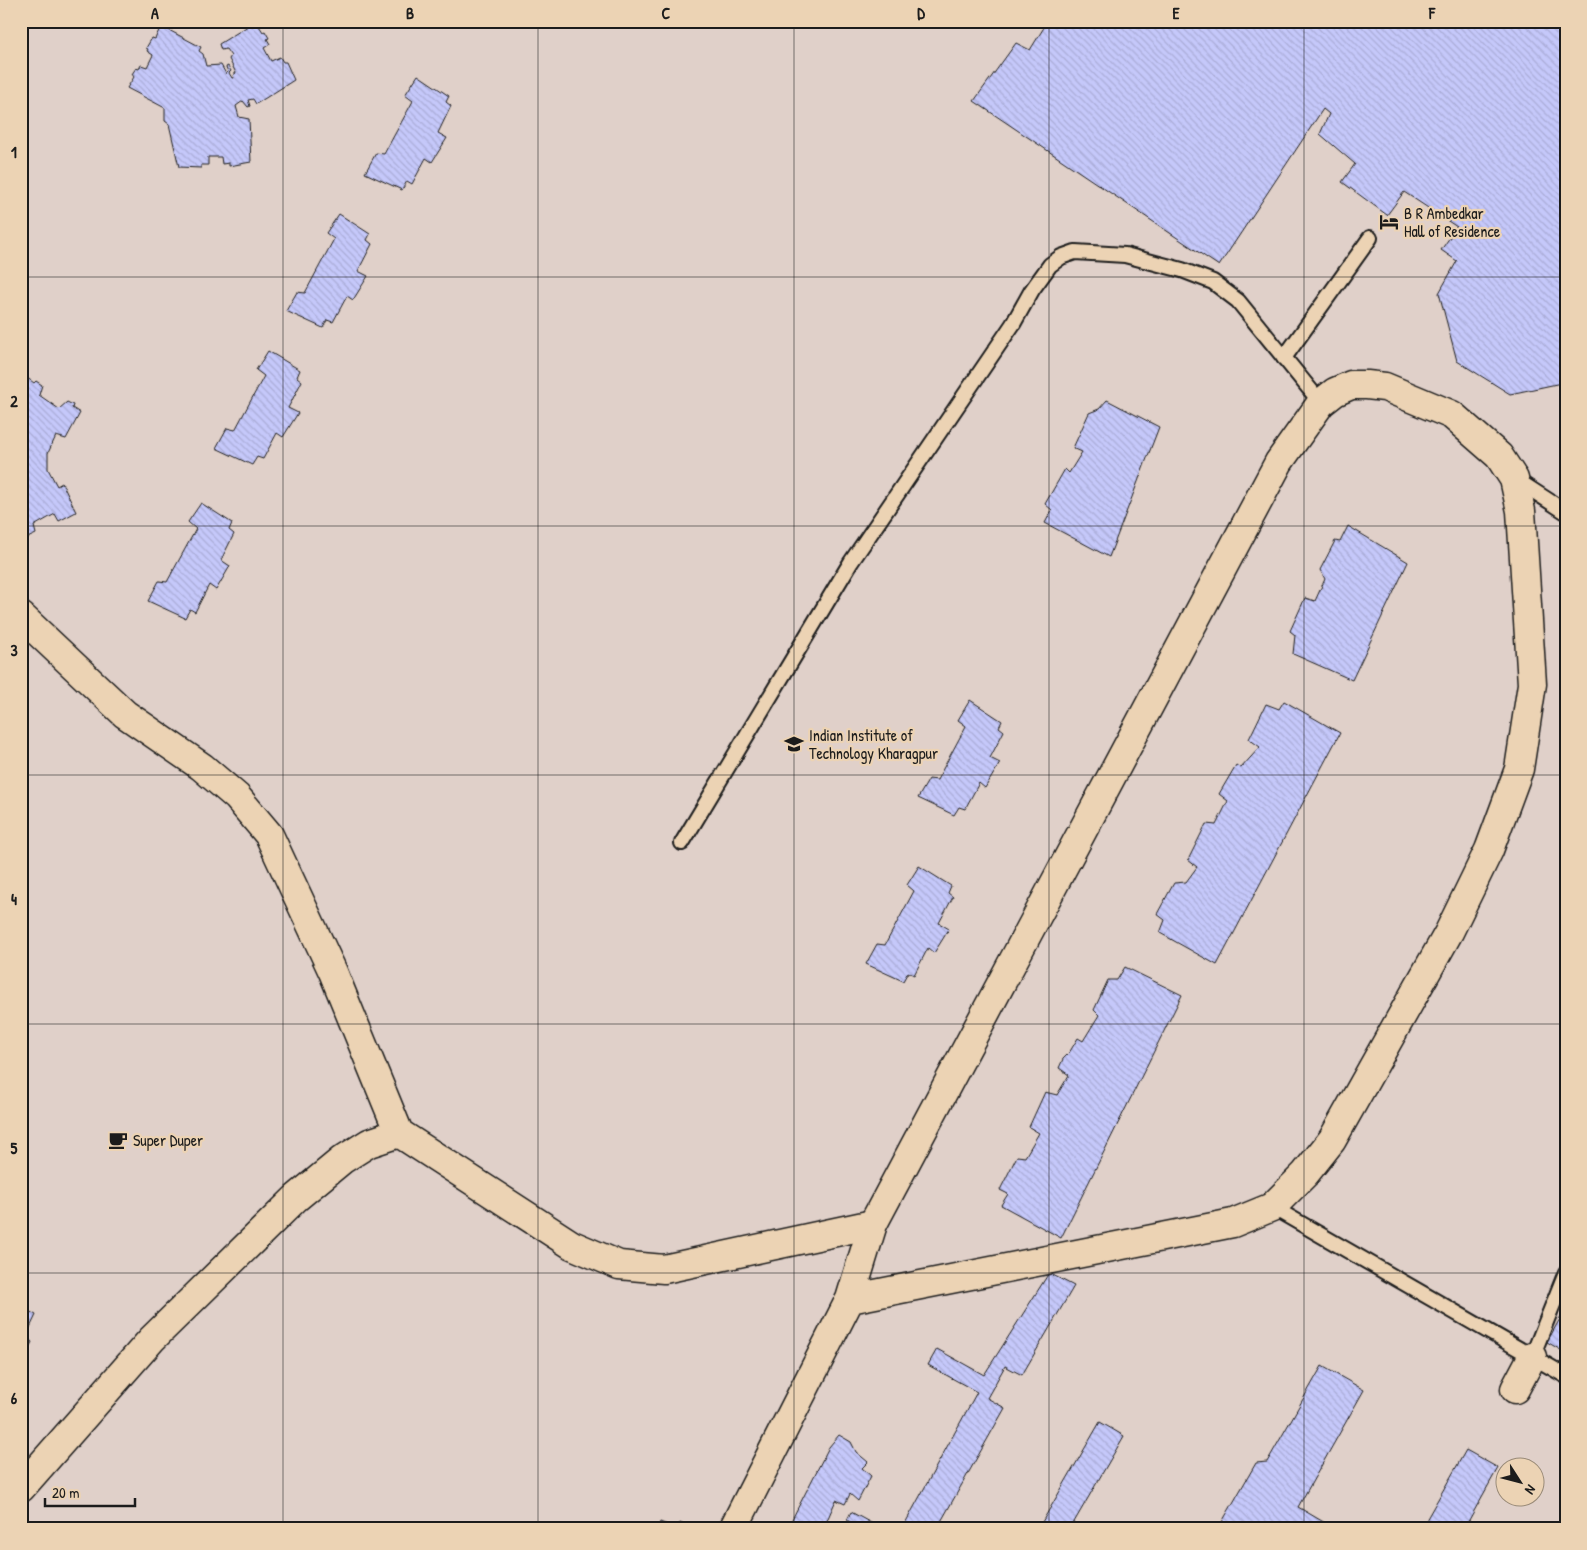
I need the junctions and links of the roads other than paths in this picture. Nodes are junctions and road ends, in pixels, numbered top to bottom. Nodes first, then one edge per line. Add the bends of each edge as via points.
1 (1370, 238) dead end
2 (1284, 358) junction
3 (1321, 403) junction
4 (1514, 479) junction
5 (1566, 512) edge
6 (21, 616) edge
7 (682, 843) dead end
8 (399, 1133) junction
9 (1272, 1207) junction
10 (873, 1224) junction
11 (1566, 1272) edge
12 (850, 1299) junction
13 (1532, 1357) junction
14 (1566, 1376) edge
15 (1515, 1389) dead end
16 (21, 1488) edge
17 (733, 1529) edge

1 - 2 lane
2 - 3 lane
2 - 7 lane via 1238,301 1214,282 1125,255 1075,252 1050,265 1014,324 851,562
3 - 4 street via 1350,385 1385,387 1452,415 1499,456
3 - 10 street via 1279,462
4 - 5 lane
4 - 9 street via 1521,511 1532,684 1519,769 1489,850 1448,932 1332,1140 1305,1174
6 - 8 street via 124,714 202,767 237,797 269,835 333,972
8 - 10 street via 572,1245 619,1265 664,1269
8 - 16 street via 368,1143 296,1198 152,1339
9 - 12 street via 1233,1222
9 - 13 lane
10 - 12 street
11 - 13 lane
12 - 17 street
13 - 14 lane
13 - 15 street

